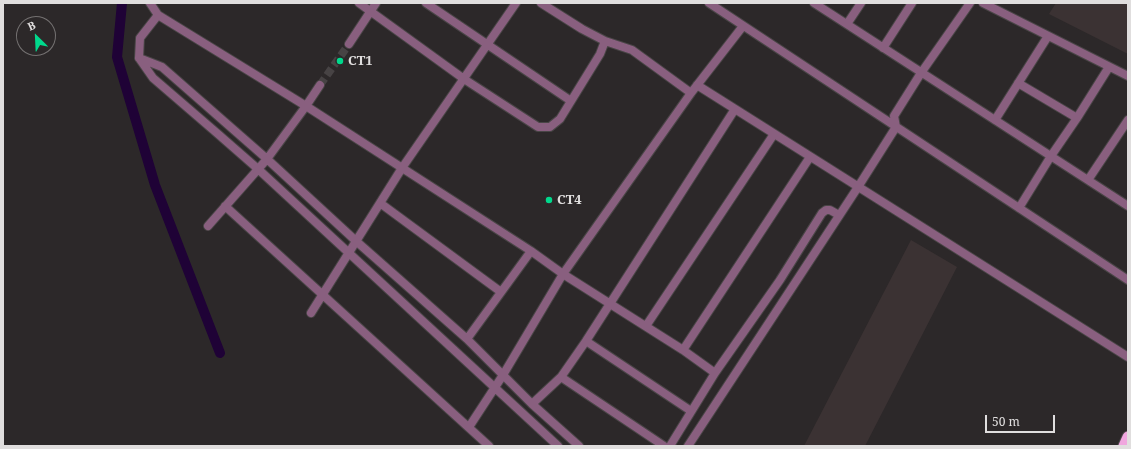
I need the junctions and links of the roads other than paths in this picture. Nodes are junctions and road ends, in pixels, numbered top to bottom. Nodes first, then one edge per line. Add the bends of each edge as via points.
1 (150, 3) edge
2 (359, 3) edge
3 (376, 3) edge
4 (426, 3) edge
5 (516, 3) edge
6 (541, 3) edge
7 (814, 3) edge
8 (861, 3) edge
9 (912, 3) edge
10 (970, 3) edge
11 (983, 3) edge
12 (709, 4) edge
13 (371, 10) junction
14 (158, 15) junction
15 (847, 24) junction
16 (743, 26) junction
17 (1048, 36) junction
18 (605, 41) junction
19 (349, 44) tunnel mouth
20 (487, 44) junction
21 (883, 48) junction
22 (139, 58) junction
23 (1109, 67) junction
24 (922, 73) junction
25 (1128, 76) edge
26 (464, 79) junction
27 (1018, 83) junction
28 (320, 84) tunnel mouth
29 (697, 85) junction
30 (691, 93) junction
31 (570, 101) junction
32 (306, 106) junction
33 (735, 110) junction
34 (1077, 118) junction
35 (995, 120) junction
36 (1128, 120) edge
37 (896, 127) junction
38 (774, 134) junction
39 (1051, 156) junction
40 (810, 157) junction
41 (267, 159) junction
42 (402, 168) junction
43 (258, 169) junction
44 (1088, 180) junction
45 (858, 187) junction
46 (380, 203) junction
47 (1127, 204) edge
48 (225, 206) junction
49 (1019, 208) junction
50 (839, 215) junction
51 (208, 226) dead end
52 (356, 241) junction
53 (530, 251) junction
54 (349, 253) junction
55 (564, 274) junction
56 (1128, 280) edge
57 (501, 292) junction
58 (323, 294) junction
59 (610, 303) junction
60 (311, 313) dead end
61 (646, 326) junction
62 (467, 339) junction
63 (586, 341) junction
64 (683, 350) junction
65 (1128, 357) edge
66 (715, 373) junction
67 (503, 375) junction
68 (561, 377) junction
69 (495, 388) junction
70 (532, 404) junction
71 (691, 411) junction
72 (469, 427) junction
73 (1128, 437) edge
74 (489, 446) edge
75 (558, 446) edge
76 (579, 446) edge
77 (664, 446) edge
78 (670, 446) edge
79 (688, 446) edge
80 (1124, 446) edge

1 - 14 street
2 - 13 street
3 - 13 street
4 - 20 street
5 - 20 street
6 - 18 street
7 - 15 street
8 - 15 street
9 - 21 street
10 - 24 street
11 - 17 street
12 - 16 street
13 - 19 street
13 - 26 street
14 - 22 street via 140,38
14 - 32 street
15 - 21 street
16 - 29 street
16 - 37 street
17 - 23 street
17 - 27 street
18 - 30 street via 632,50
18 - 31 street via 600,54
20 - 26 street
20 - 31 street
21 - 24 street
22 - 41 street via 162,67
22 - 43 street via 153,78
23 - 25 street
23 - 34 street
24 - 35 street
24 - 37 street via 894,116
26 - 31 street via 538,127 550,127 560,119
26 - 42 street
27 - 34 street
27 - 35 street
28 - 32 street
29 - 30 street
29 - 33 street
30 - 55 street
32 - 41 street
32 - 42 street
33 - 38 street
33 - 59 street
34 - 39 street
35 - 39 street
36 - 44 street
37 - 45 street
37 - 49 street
38 - 40 street
38 - 61 street
39 - 44 street
39 - 49 street
40 - 45 street
40 - 64 street
41 - 43 street
41 - 52 street
42 - 46 street
42 - 53 street
43 - 48 street
43 - 54 street
44 - 47 street
45 - 50 street
45 - 65 street
46 - 52 street
46 - 57 street
48 - 51 street
48 - 58 street
49 - 56 street
50 - 66 street via 830,210 822,213 780,280
50 - 79 street
52 - 54 street
52 - 62 street
53 - 55 street
53 - 57 street
54 - 58 street
54 - 69 street
55 - 59 street
55 - 67 street
57 - 62 street
58 - 60 street
58 - 72 street
59 - 61 street
59 - 63 street
61 - 64 street
62 - 67 street
63 - 68 street
63 - 71 street
64 - 66 street
66 - 71 street
67 - 69 street
67 - 70 street
68 - 70 street
68 - 77 street
69 - 72 street
69 - 75 street
70 - 76 street
71 - 78 street
72 - 74 street
73 - 80 highway

